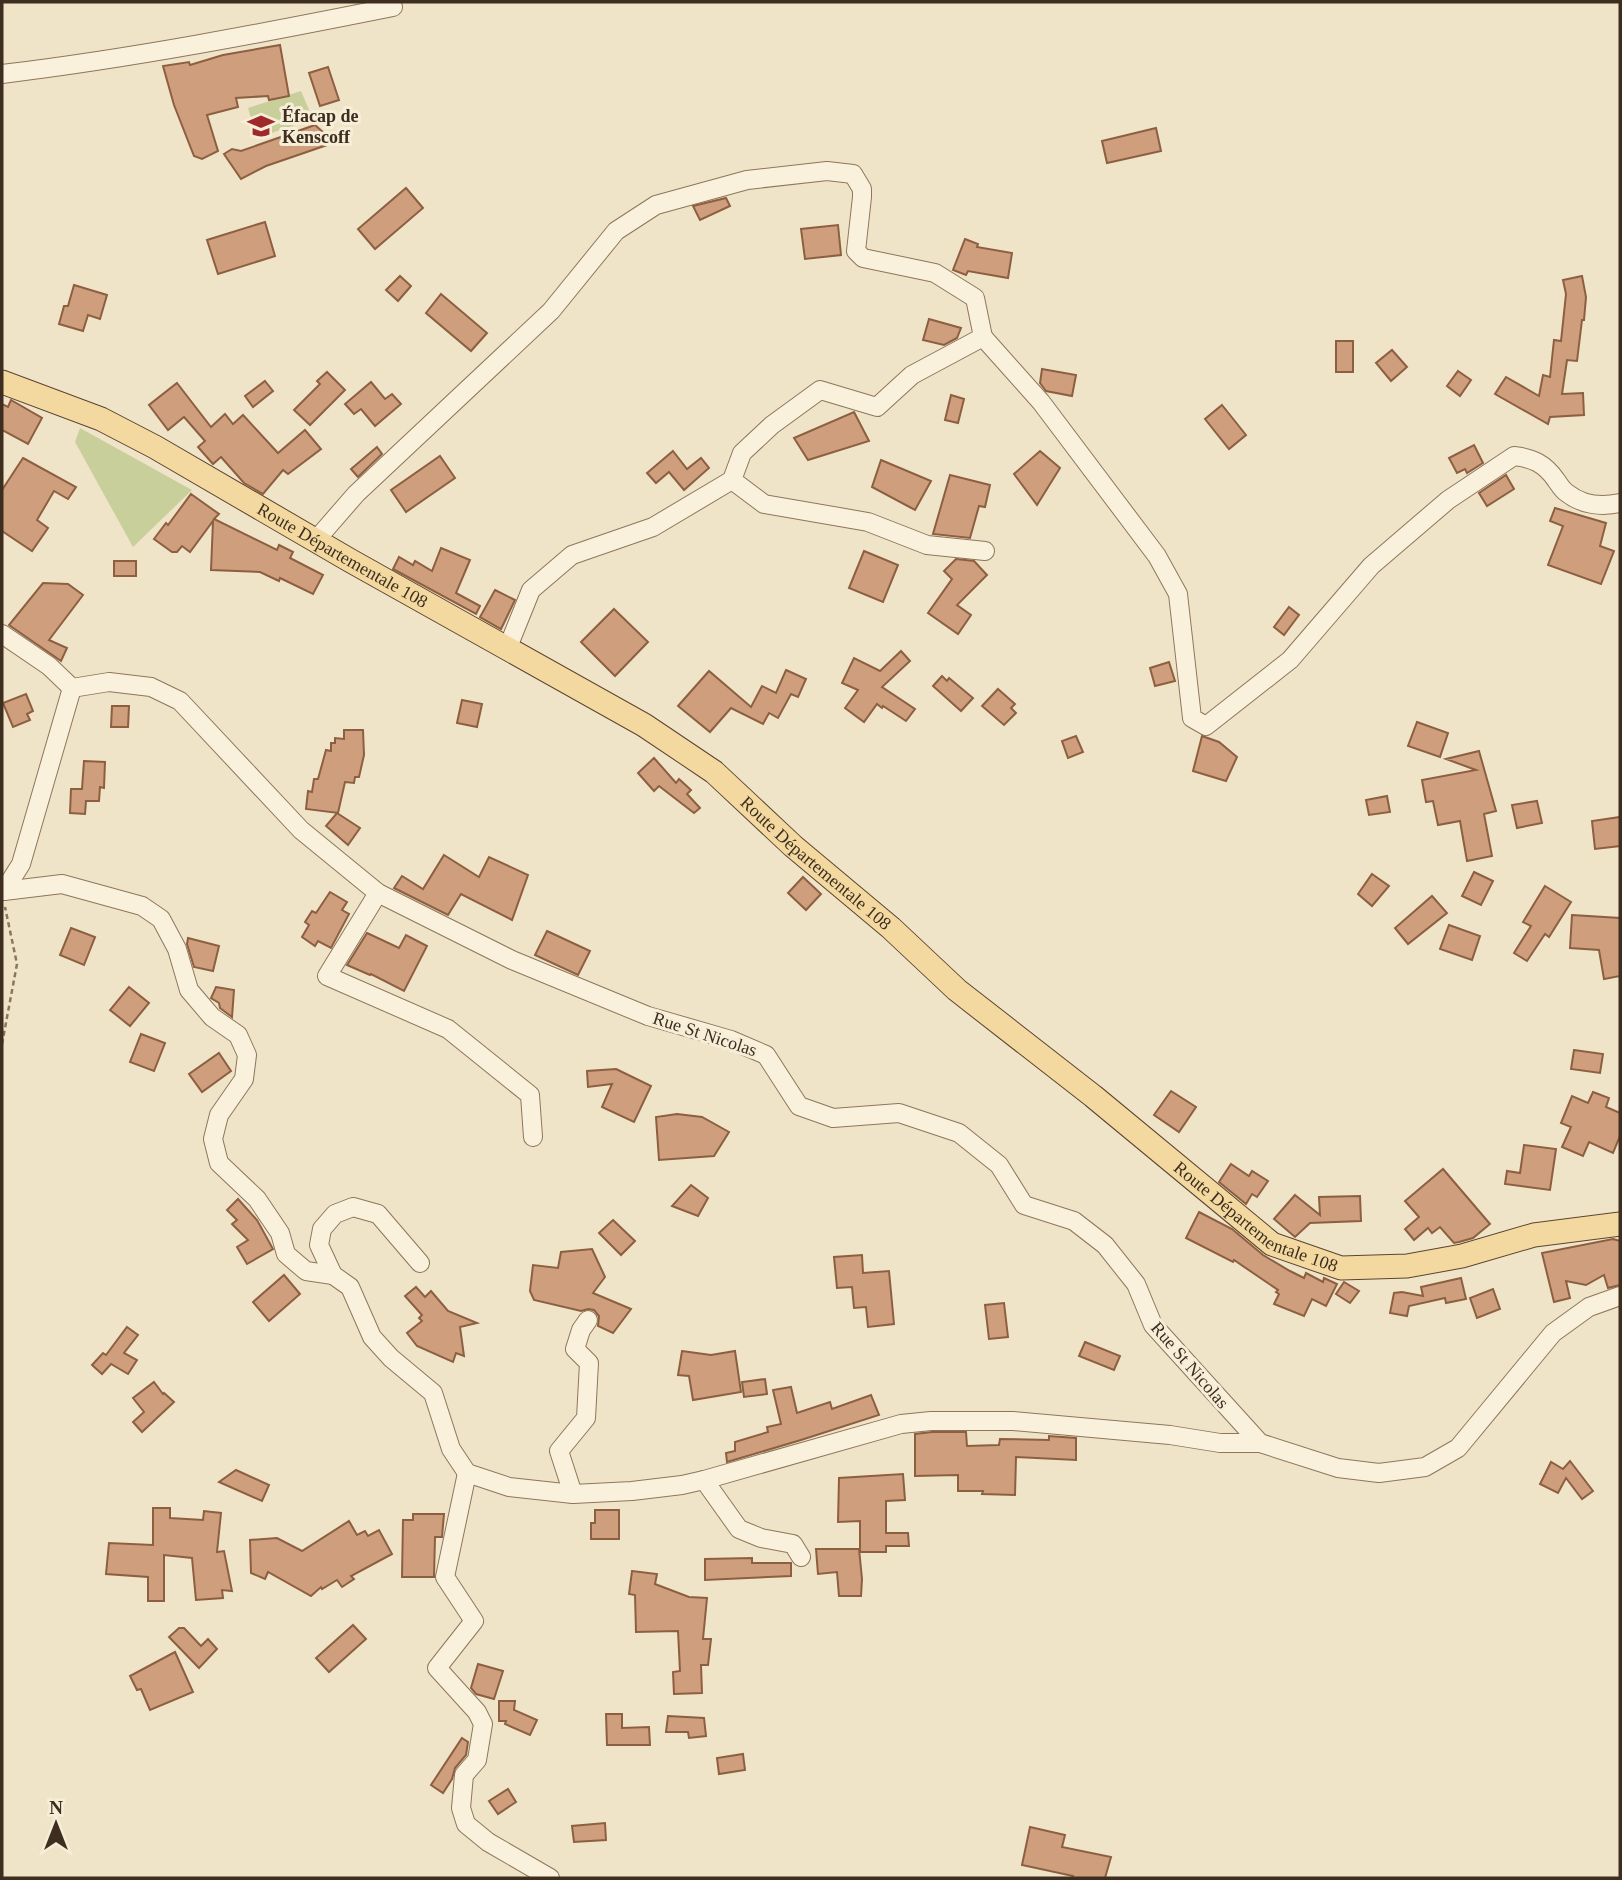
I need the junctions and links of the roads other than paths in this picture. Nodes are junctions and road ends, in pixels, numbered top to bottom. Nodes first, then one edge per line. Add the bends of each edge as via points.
1 (393, 7) dead end
2 (2, 74) edge
3 (983, 337) junction
4 (2, 382) edge
5 (732, 480) junction
6 (1620, 503) edge
7 (316, 540) junction
8 (985, 551) dead end
9 (2, 634) edge
10 (508, 647) junction
11 (72, 688) junction
12 (378, 893) junction
13 (3, 895) edge
14 (533, 1137) dead end
15 (1620, 1224) edge
16 (419, 1262) dead end
17 (333, 1275) junction
18 (1620, 1296) edge
19 (588, 1320) dead end
20 (1260, 1443) junction
21 (467, 1473) junction
22 (704, 1480) junction
23 (573, 1494) junction
24 (801, 1557) dead end
25 (550, 1878) edge

1 - 2 street via 198,46
3 - 5 street via 912,375 877,407 820,390 742,453
3 - 6 street via 1041,402 1157,556 1178,594 1192,718 1206,726 1290,660 1381,558 1448,500 1514,456 1540,462 1565,492 1583,502
3 - 7 street via 975,298 935,273 863,258 856,251 863,197 853,174 827,171 747,180 656,205 616,231 551,311 356,494
4 - 7 main road, Route Départementale 108 via 101,419 145,441
5 - 8 street via 764,504 868,522 927,545
5 - 10 street via 653,527 572,555 531,590
7 - 10 main road, Route Départementale 108
9 - 11 street
10 - 15 main road, Route Départementale 108 via 644,725 715,772 957,990 1272,1244 1340,1268 1407,1266 1534,1235
11 - 12 street, Rue St Nicolas via 109,682 151,687 180,701 301,830
11 - 13 street via 21,864
12 - 14 street via 327,976 448,1029 530,1094
12 - 20 street, Rue St Nicolas via 470,939 648,1016 766,1055 799,1106 833,1118 899,1113 959,1133 999,1166 1024,1205 1074,1221 1105,1245 1136,1283 1153,1325
13 - 17 street via 62,884 142,906 161,919 177,949 189,990 212,1017 238,1035 247,1055 244,1079 219,1115 213,1139 219,1163 257,1199 280,1233 286,1254 306,1271
16 - 17 street via 378,1214 354,1207 335,1214 322,1229 319,1245
17 - 21 street via 350,1287 372,1336 433,1393 451,1449
18 - 20 street via 1589,1307 1553,1333 1458,1448 1425,1467 1378,1473 1338,1468
19 - 23 street via 575,1349 590,1363 586,1418 559,1451
20 - 22 street via 1220,1443 1013,1421 931,1421 901,1424
21 - 23 street via 509,1487
21 - 25 street via 445,1577 474,1621 437,1668 483,1724 477,1760 464,1774 461,1808 466,1824 488,1842
22 - 23 street
22 - 24 street via 738,1529 793,1544

